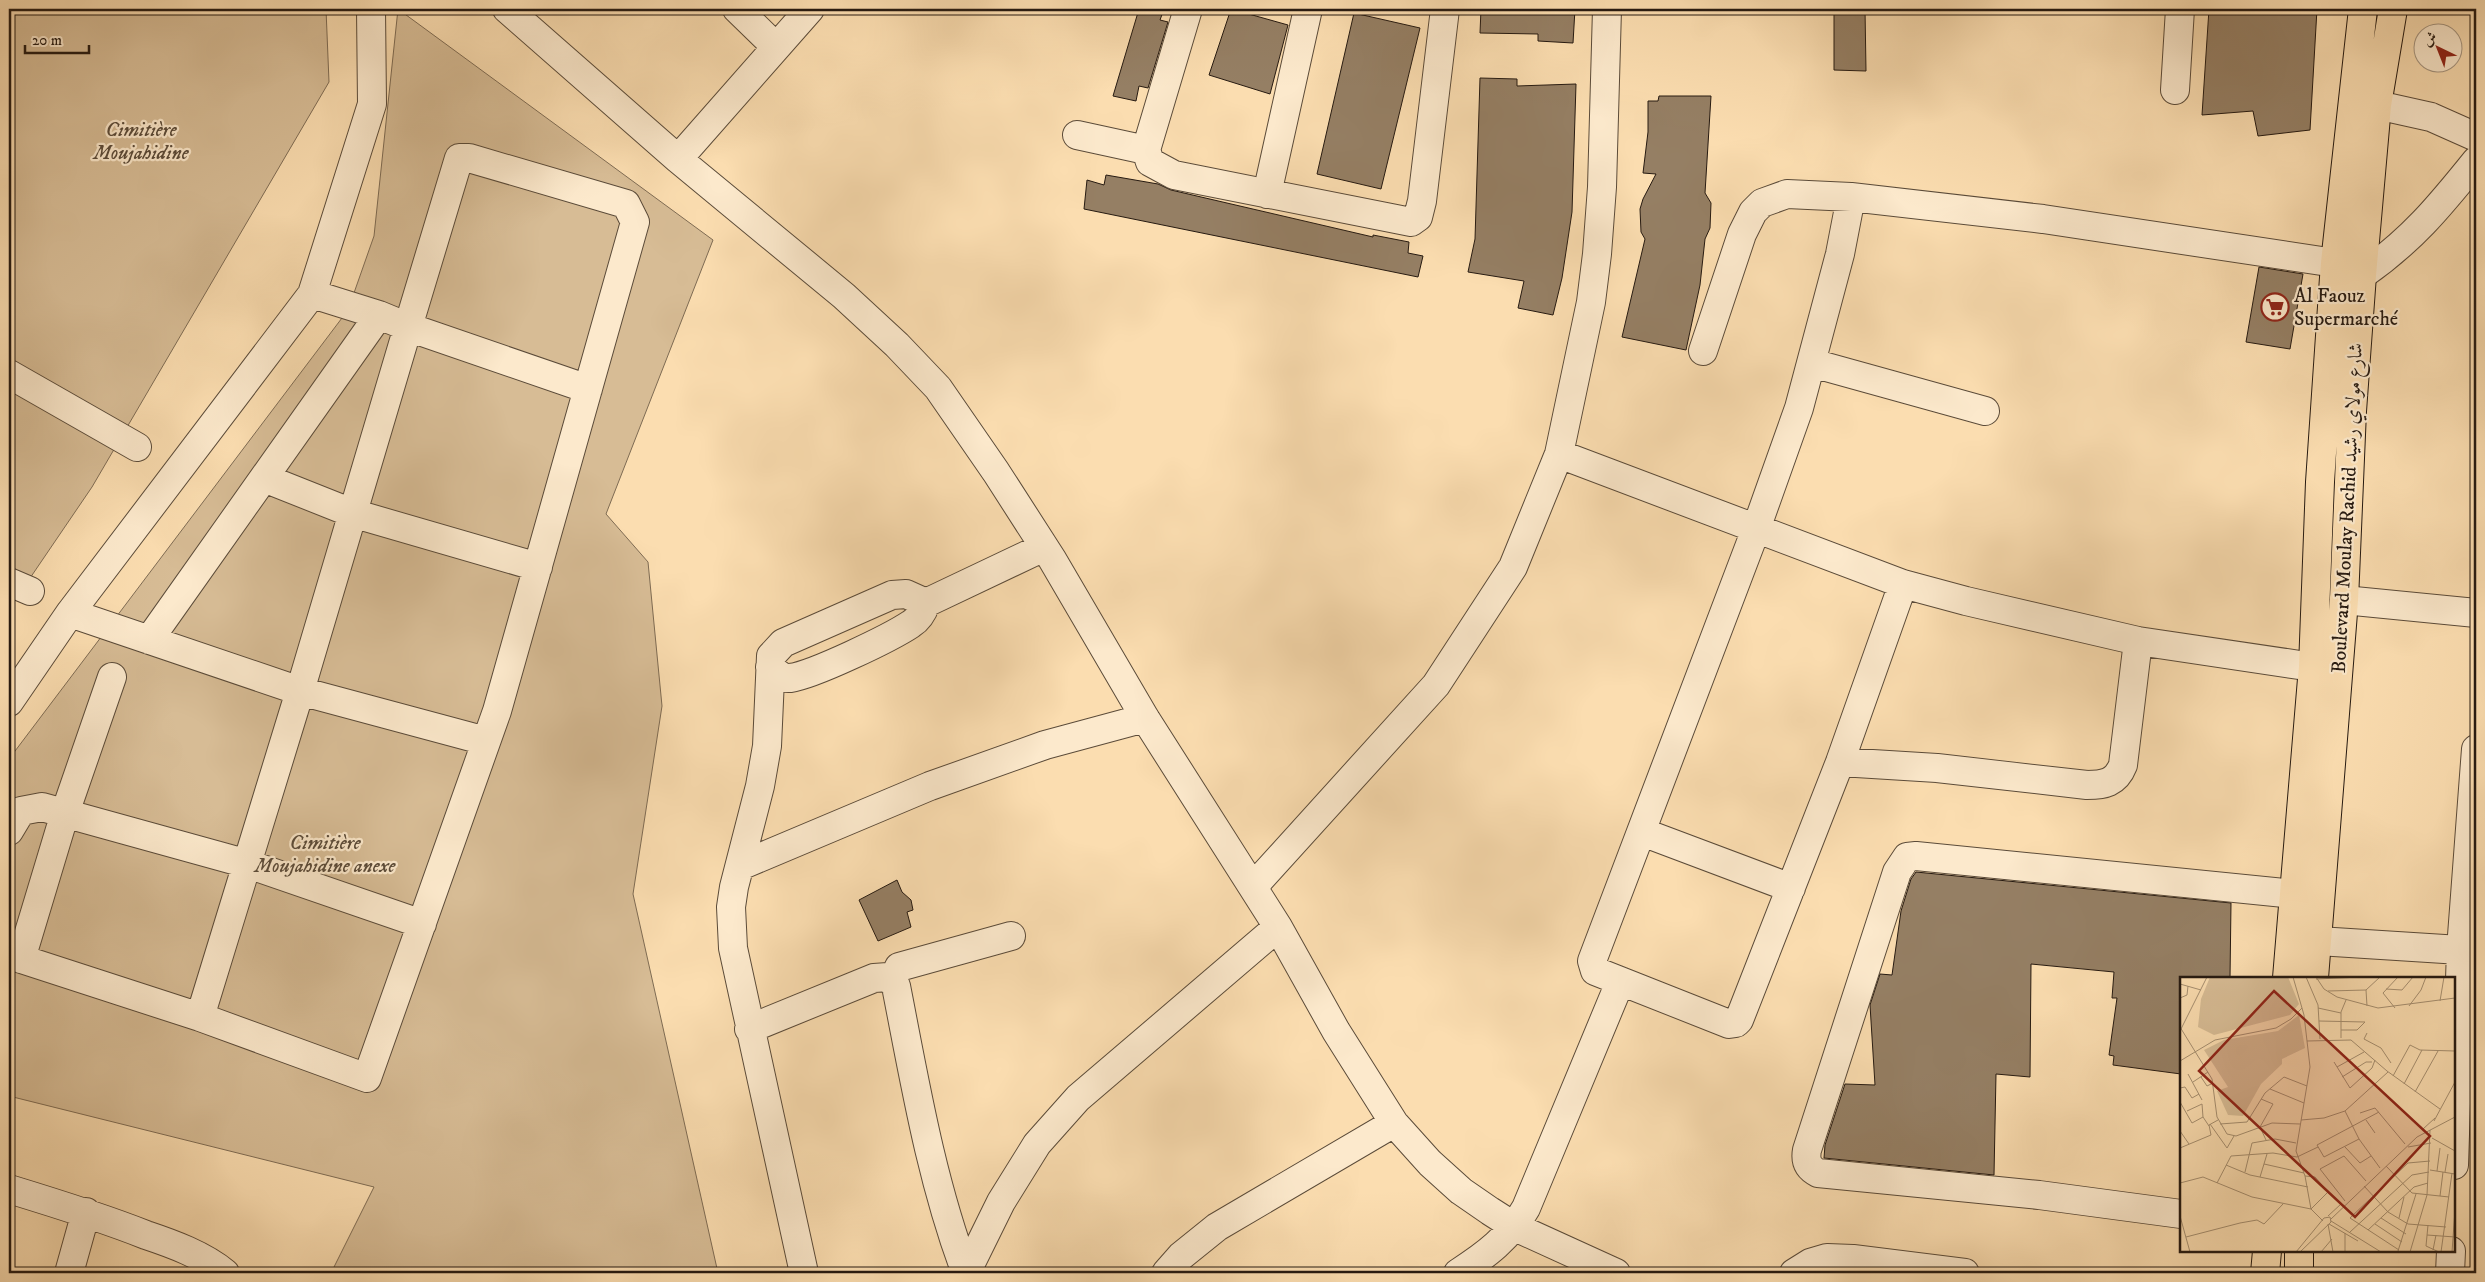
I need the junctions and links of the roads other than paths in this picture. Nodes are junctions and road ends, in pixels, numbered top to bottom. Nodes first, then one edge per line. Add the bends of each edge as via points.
1 (371, 9) edge
2 (506, 9) edge
3 (737, 9) edge
4 (810, 9) edge
5 (1188, 9) edge
6 (1308, 9) edge
7 (1445, 9) edge
8 (1607, 9) edge
9 (2180, 9) edge
10 (2363, 9) edge
11 (2393, 9) edge
12 (776, 47) junction
13 (2175, 90) dead end
14 (2378, 105) junction
15 (1077, 135) dead end
16 (2476, 137) edge
17 (1146, 150) junction
18 (678, 158) junction
19 (2476, 161) edge
20 (1267, 194) junction
21 (1851, 197) junction
22 (2335, 263) junction
23 (2362, 275) junction
24 (312, 294) junction
25 (379, 315) junction
26 (408, 328) junction
27 (1703, 351) dead end
28 (1812, 363) junction
29 (9, 374) edge
30 (588, 389) junction
31 (1985, 411) dead end
32 (137, 447) dead end
33 (1559, 454) junction
34 (264, 478) junction
35 (352, 513) junction
36 (1756, 529) junction
37 (1044, 547) junction
38 (538, 568) junction
39 (1903, 584) junction
40 (2344, 600) junction
41 (926, 603) junction
42 (2476, 613) edge
43 (70, 614) junction
44 (149, 640) junction
45 (2138, 641) junction
46 (770, 667) junction
47 (2313, 667) junction
48 (112, 676) dead end
49 (300, 691) junction
50 (9, 702) edge
51 (1145, 718) junction
52 (486, 741) junction
53 (2476, 749) edge
54 (1840, 762) junction
55 (65, 813) junction
56 (9, 831) edge
57 (1642, 832) junction
58 (248, 864) junction
59 (740, 866) junction
60 (1253, 887) junction
61 (1791, 888) junction
62 (2294, 894) junction
63 (422, 924) junction
64 (1278, 927) junction
65 (1011, 936) dead end
66 (2318, 941) junction
67 (2468, 950) edge
68 (15, 957) edge
69 (2287, 977) edge
70 (2314, 977) edge
71 (892, 980) junction
72 (1620, 982) junction
73 (200, 1017) junction
74 (749, 1029) junction
75 (1394, 1123) junction
76 (2455, 1150) edge
77 (9, 1189) edge
78 (86, 1212) junction
79 (2180, 1214) edge
80 (1515, 1227) junction
81 (2267, 1252) edge
82 (2299, 1252) edge
83 (2451, 1252) edge
84 (217, 1270) edge
85 (69, 1273) edge
86 (804, 1273) edge
87 (966, 1273) edge
88 (1166, 1273) edge
89 (1458, 1273) edge
90 (1616, 1273) edge
91 (1794, 1273) edge
92 (1965, 1273) edge
93 (2265, 1273) edge
94 (2298, 1273) edge
95 (2450, 1273) edge

1 - 24 street via 372,104
2 - 18 street
3 - 12 street
4 - 12 street
5 - 17 street
6 - 20 street
7 - 20 street via 1433,122 1418,217 1411,222
8 - 33 street via 1597,254
9 - 13 street
10 - 22 main road, Boulevard Moulay Rachid شارع مولاي رشيد
11 - 14 main road, Boulevard Moulay Rachid شارع مولاي رشيد
12 - 18 street
14 - 16 street via 2431,117
14 - 23 main road, Boulevard Moulay Rachid شارع مولاي رشيد
15 - 17 street
17 - 20 street via 1150,162 1174,175
18 - 37 street via 844,296 916,364 962,420
19 - 23 street via 2418,230
21 - 22 street via 2043,219
21 - 27 street via 1787,194 1762,203 1753,212 1742,234
21 - 28 street
22 - 47 main road, Boulevard Moulay Rachid شارع مولاي رشيد via 2320,482
23 - 40 main road, Boulevard Moulay Rachid شارع مولاي رشيد
24 - 25 street
24 - 43 street
25 - 26 street
25 - 34 street
26 - 30 street
26 - 30 street via 459,158 469,158 626,204 634,222
26 - 35 street
28 - 31 street
28 - 36 street
29 - 32 street
30 - 38 street
33 - 36 street
33 - 60 street via 1513,567 1436,685
34 - 35 street
34 - 44 street
35 - 38 street
35 - 49 street
36 - 39 street
36 - 57 street
37 - 41 street
37 - 51 street
38 - 52 street
39 - 45 street
39 - 54 street
40 - 42 street
40 - 66 main road, Boulevard Moulay Rachid شارع مولاي رشيد
41 - 46 street via 923,613 910,624 826,666 788,678
41 - 46 street via 906,594 892,595 783,643 771,656
43 - 44 street
43 - 50 street
44 - 49 street
45 - 47 street
45 - 54 street via 2123,765 2119,774 2106,783 2087,785 1937,768
46 - 59 street via 768,746
47 - 62 main road, Boulevard Moulay Rachid شارع مولاي رشيد
48 - 55 street
49 - 52 street
49 - 58 street
51 - 59 street via 1045,745 930,786
51 - 60 street
52 - 63 street
53 - 67 street
54 - 61 street
55 - 56 street via 42,807 21,811
55 - 58 street
55 - 68 street
57 - 61 street
57 - 72 street via 1592,961 1595,971
58 - 63 street
58 - 73 street
59 - 74 street via 731,907 733,948
60 - 64 street
61 - 72 street via 1742,1016 1736,1023 1729,1024
62 - 69 main road, Boulevard Moulay Rachid شارع مولاي رشيد
62 - 79 street via 1916,856 1907,857 1897,872 1807,1150 1806,1162 1810,1167 1818,1173 2039,1195
63 - 73 street via 367,1078
64 - 75 street via 1336,1031
64 - 87 street via 1078,1098 1037,1144 1001,1202
65 - 71 street via 899,967
66 - 67 street
66 - 70 main road, Boulevard Moulay Rachid شارع مولاي رشيد
67 - 76 street
68 - 73 street
71 - 74 street via 888,977 874,978
71 - 87 street via 896,986 927,1144 948,1226
72 - 80 street via 1534,1190
74 - 86 street
75 - 80 street via 1430,1163 1462,1191
75 - 88 street via 1216,1227
77 - 78 street
78 - 84 street via 172,1244
78 - 85 street
80 - 89 street via 1497,1246
80 - 90 street
81 - 93 main road
82 - 94 main road
83 - 95 street
91 - 92 street via 1827,1258 1853,1258

